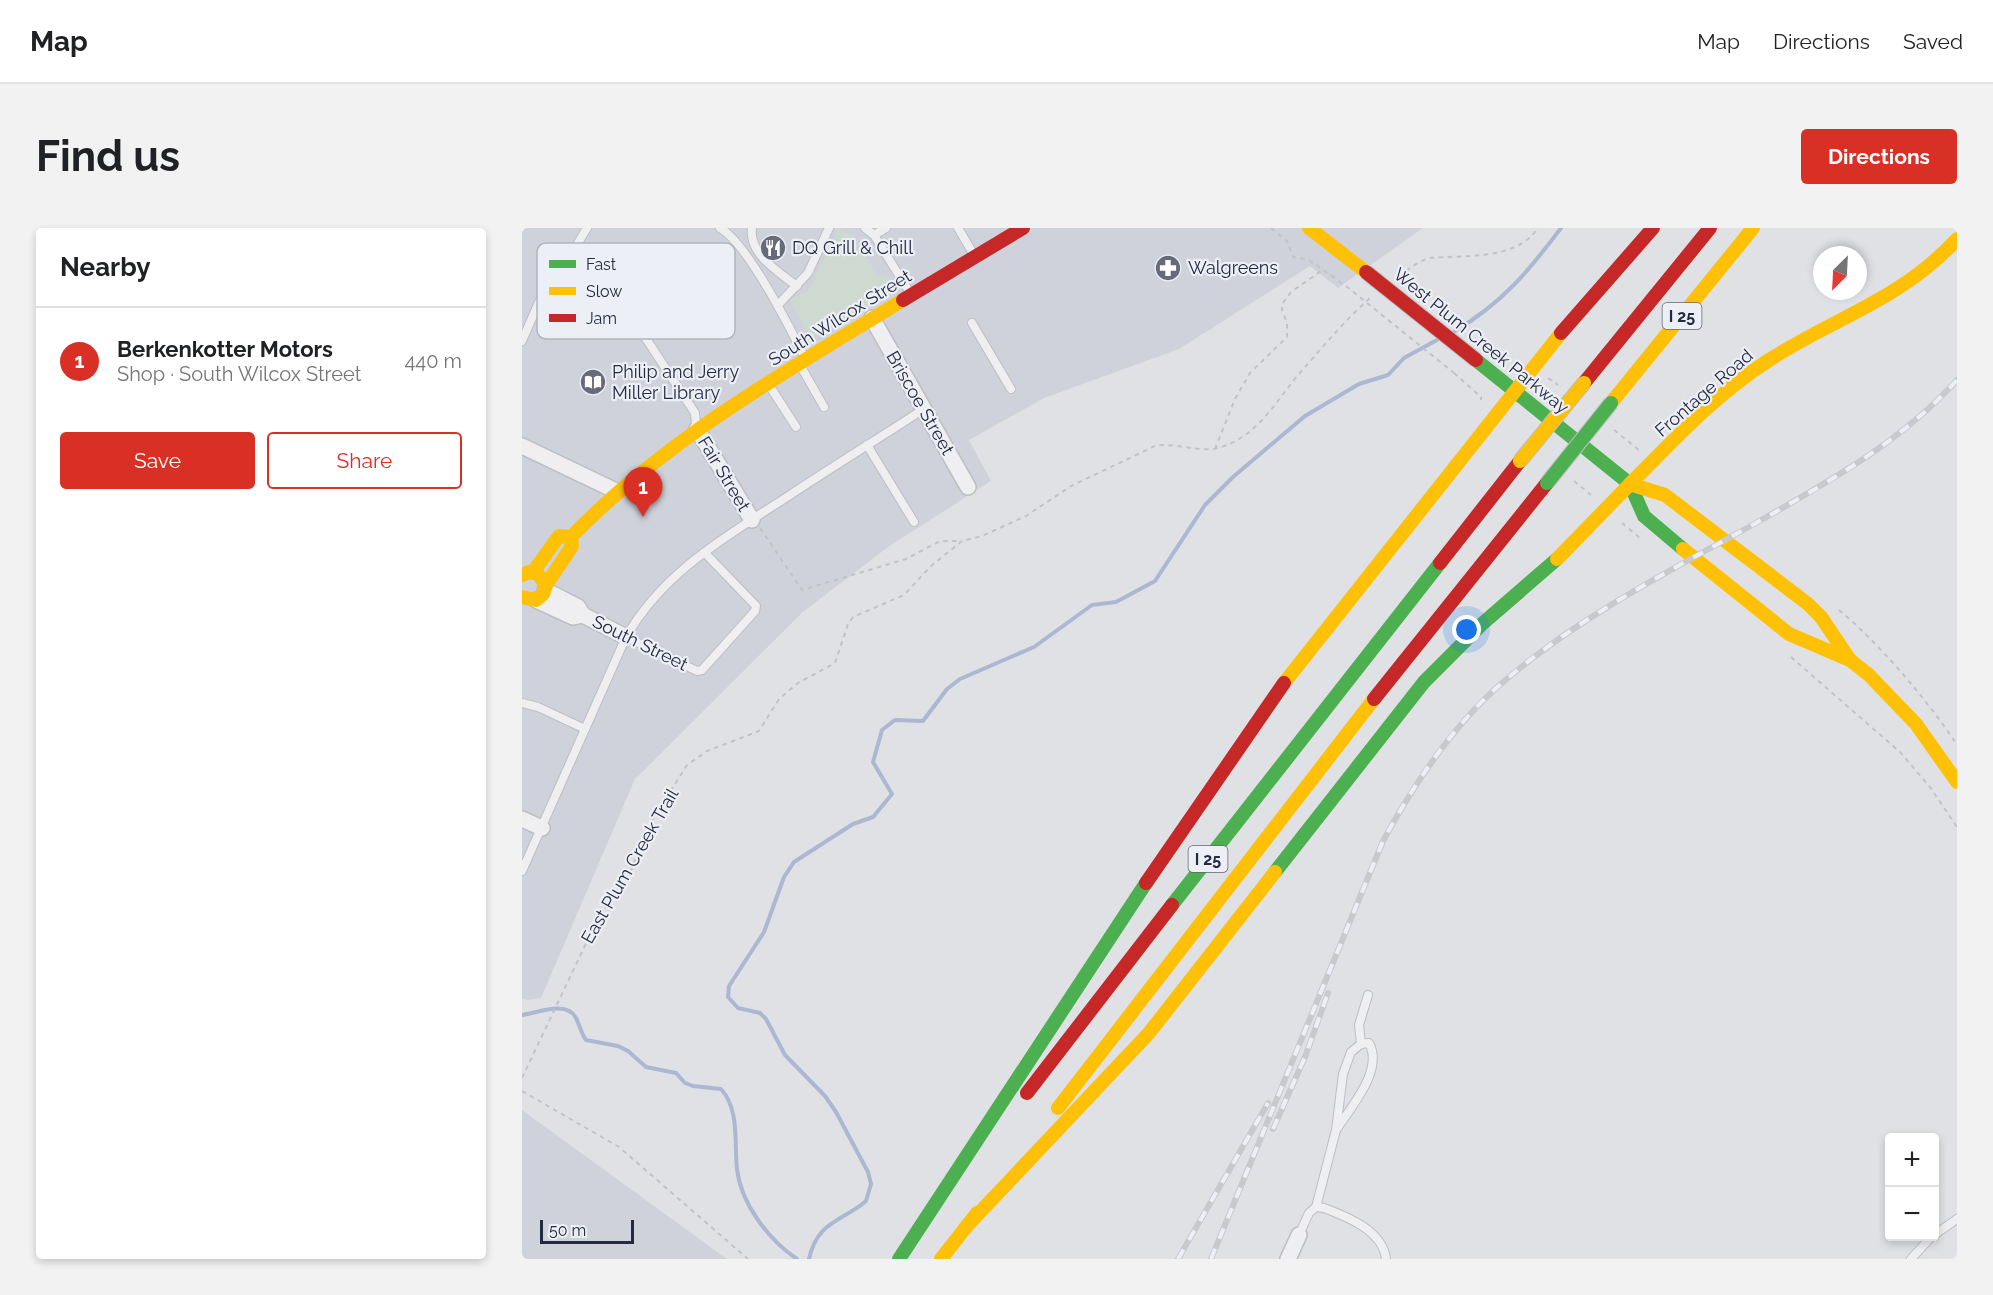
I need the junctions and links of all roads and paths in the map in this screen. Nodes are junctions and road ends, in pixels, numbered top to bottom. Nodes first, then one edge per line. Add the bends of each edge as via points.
1 (587, 228) edge
2 (720, 228) edge
3 (752, 228) edge
4 (829, 228) edge
5 (865, 228) edge
6 (886, 228) edge
7 (958, 228) edge
8 (1023, 228) edge
9 (1271, 228) edge
10 (1309, 228) edge
11 (1538, 228) edge
12 (1653, 228) edge
13 (1710, 228) edge
14 (1753, 228) edge
15 (874, 236) junction
16 (1957, 239) edge
17 (578, 243) edge
18 (975, 256) junction
19 (1324, 269) junction
20 (1393, 281) dead end
21 (797, 286) junction
22 (1377, 293) dead end
23 (912, 295) junction
24 (778, 305) junction
25 (537, 306) edge
26 (872, 318) junction
27 (972, 323) dead end
28 (646, 339) edge
29 (522, 341) edge
30 (803, 362) junction
31 (1454, 373) dead end
32 (768, 383) junction
33 (1011, 389) dead end
34 (1514, 389) junction
35 (824, 407) dead end
36 (924, 409) junction
37 (796, 427) dead end
38 (697, 429) junction
39 (867, 445) junction
40 (522, 446) edge
41 (1215, 449) junction
42 (1630, 484) junction
43 (968, 487) dead end
44 (616, 491) junction
45 (752, 520) junction
46 (914, 522) dead end
47 (571, 537) junction
48 (962, 541) junction
49 (705, 553) junction
50 (525, 574) edge
51 (535, 597) edge
52 (626, 637) junction
53 (1850, 660) junction
54 (522, 703) edge
55 (585, 729) junction
56 (1957, 782) edge
57 (522, 819) edge
58 (542, 828) junction
59 (522, 871) edge
60 (1368, 995) dead end
61 (1361, 1044) junction
62 (522, 1078) edge
63 (522, 1091) edge
64 (1336, 1130) junction
65 (1316, 1207) junction
66 (1957, 1219) edge
67 (965, 1228) junction
68 (1939, 1232) edge
69 (1299, 1235) joint
70 (1929, 1241) edge
71 (748, 1259) edge
72 (899, 1259) edge
73 (941, 1259) edge
74 (1288, 1259) edge
75 (1386, 1259) edge
76 (1911, 1259) edge

1 - 17 lane
2 - 24 lane via 739,247
3 - 21 lane via 754,242 769,266
4 - 21 lane via 808,273
5 - 15 lane
6 - 15 lane
7 - 18 lane
8 - 18 main road, South Wilcox Street
9 - 19 path via 1287,241 1293,257
10 - 34 main road, West Plum Creek Parkway, bridge
11 - 20 path via 1529,238 1503,251 1429,258
12 - 34 main road
13 - 72 main road, I 25, bridge via 1339,690
14 - 67 main road, I 25, bridge via 1194,929
15 - 23 lane
16 - 42 main road, Frontage Road via 1935,265 1895,293 1790,347 1750,373 1699,416
18 - 23 main road, South Wilcox Street
19 - 31 path, bridge
19 - 41 path via 1285,298 1282,310 1287,337 1250,373
21 - 24 lane
22 - 41 path, East Plum Creek Trail via 1300,373 1265,420 1237,442
23 - 26 main road, South Wilcox Street
24 - 30 lane
25 - 29 lane
26 - 30 main road, South Wilcox Street
26 - 36 street, Briscoe Street
27 - 33 lane
28 - 38 lane via 695,414
30 - 32 main road, South Wilcox Street
30 - 35 lane
32 - 37 lane
32 - 38 main road, South Wilcox Street
34 - 42 main road, West Plum Creek Parkway
34 - 72 main road via 1276,692 1224,765
36 - 39 lane
36 - 43 street, Briscoe Street
38 - 44 main road, South Wilcox Street
38 - 45 street, Fair Street
39 - 45 lane
39 - 46 lane
40 - 44 street
41 - 48 path, East Plum Creek Trail via 1155,446 1071,486 1026,516
42 - 53 main road, West Plum Creek Parkway via 1665,495 1799,597 1821,617
42 - 53 main road, West Plum Creek Parkway via 1644,516 1772,620 1799,640
42 - 67 main road, Frontage Road via 1564,552 1482,624 1424,682 1149,1033
44 - 47 main road, South Wilcox Street
45 - 48 path via 802,590 906,559 940,541
45 - 49 lane
47 - 50 main road, South Wilcox Street via 559,536
47 - 51 main road, South Wilcox Street via 572,546
48 - 62 path, East Plum Creek Trail via 904,595 853,617 835,663 798,683 779,699 759,731 707,751 687,765 651,822 629,875 611,897
49 - 52 lane via 645,605
49 - 52 lane, South Street via 756,606 710,662 697,671
50 - 51 main road via 542,577
51 - 52 street, South Street
52 - 55 lane
53 - 56 main road, West Plum Creek Parkway via 1916,724
54 - 55 lane
55 - 58 lane
57 - 58 street
58 - 59 lane
60 - 61 lane via 1359,1025
61 - 64 lane via 1351,1052 1343,1074
61 - 64 lane via 1368,1043 1374,1053 1373,1066
63 - 71 path via 619,1148
64 - 65 lane
65 - 69 lane
65 - 75 lane via 1334,1211 1377,1237 1384,1246
66 - 68 lane
67 - 73 main road, I 25
69 - 74 street
70 - 76 lane

